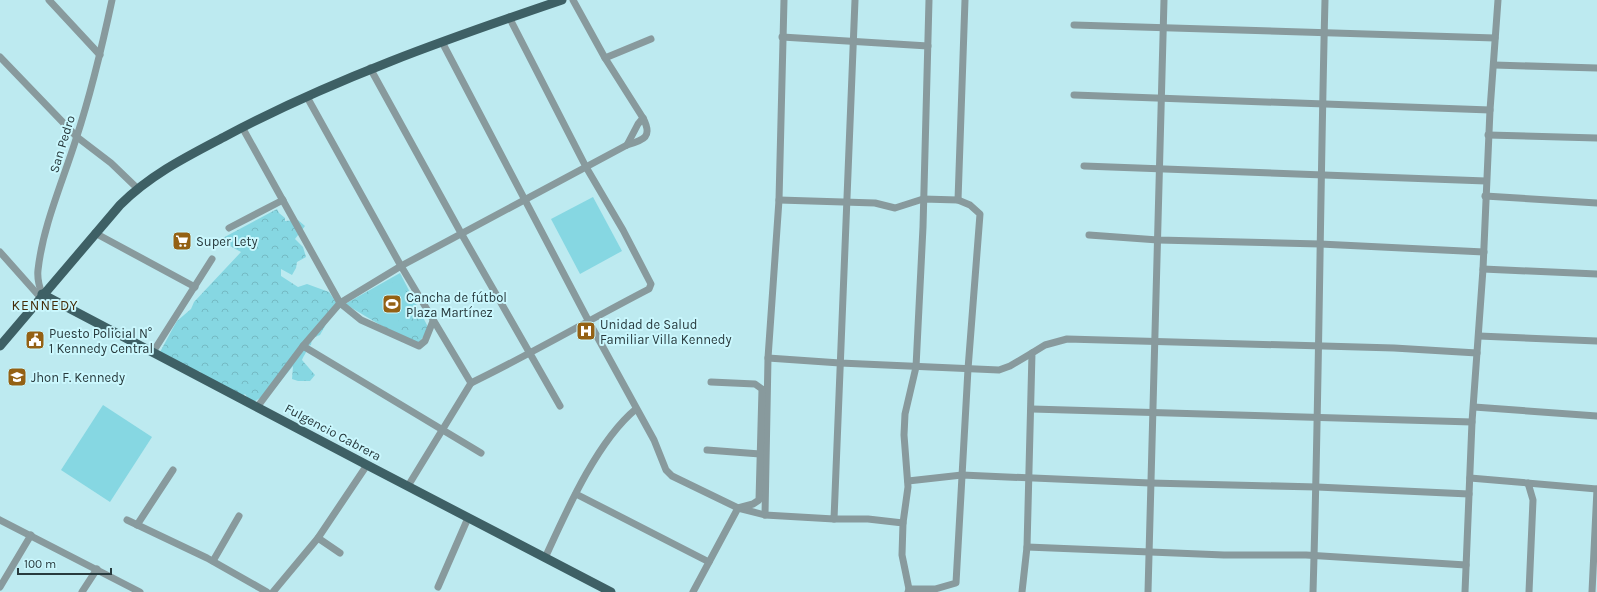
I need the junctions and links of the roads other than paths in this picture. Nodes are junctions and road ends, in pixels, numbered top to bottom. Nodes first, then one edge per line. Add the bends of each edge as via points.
1 (49, 0) edge
2 (112, 0) edge
3 (562, 0) edge
4 (573, 0) edge
5 (784, 0) edge
6 (855, 0) edge
7 (929, 0) edge
8 (965, 0) edge
9 (1164, 0) edge
10 (1326, 0) edge
11 (1498, 0) edge
12 (509, 18) junction
13 (1074, 25) dead end
14 (1163, 28) junction
15 (1325, 32) junction
16 (782, 37) junction
17 (1495, 38) junction
18 (651, 40) dead end
19 (852, 40) junction
20 (442, 42) junction
21 (928, 46) junction
22 (100, 55) junction
23 (0, 57) edge
24 (605, 58) junction
25 (1494, 65) junction
26 (370, 68) junction
27 (1597, 68) edge
28 (1074, 95) dead end
29 (307, 96) junction
30 (1161, 98) junction
31 (1323, 103) junction
32 (1490, 110) junction
33 (643, 118) junction
34 (242, 127) junction
35 (1488, 135) junction
36 (77, 137) junction
37 (1597, 138) edge
38 (627, 145) junction
39 (1084, 166) dead end
40 (586, 167) junction
41 (1159, 170) junction
42 (1321, 174) junction
43 (1486, 181) junction
44 (137, 188) junction
45 (1485, 196) junction
46 (923, 199) junction
47 (282, 200) junction
48 (524, 200) junction
49 (779, 200) junction
50 (958, 200) junction
51 (845, 202) junction
52 (1597, 203) edge
53 (229, 228) dead end
54 (95, 233) junction
55 (461, 233) junction
56 (1089, 235) dead end
57 (1158, 240) junction
58 (1320, 244) junction
59 (0, 252) edge
60 (1484, 252) junction
61 (212, 259) dead end
62 (401, 266) junction
63 (1483, 269) junction
64 (1597, 274) edge
65 (195, 287) junction
66 (41, 295) junction
67 (340, 303) junction
68 (588, 320) junction
69 (433, 321) junction
70 (1479, 336) junction
71 (1155, 341) junction
72 (1597, 341) edge
73 (0, 346) edge
74 (303, 346) junction
75 (1318, 346) junction
76 (153, 352) junction
77 (1477, 353) junction
78 (530, 354) junction
79 (1032, 354) junction
80 (768, 358) junction
81 (840, 363) junction
82 (916, 367) junction
83 (968, 369) junction
84 (711, 382) dead end
85 (471, 383) junction
86 (258, 406) junction
87 (560, 406) dead end
88 (1474, 407) junction
89 (636, 409) junction
90 (1032, 409) junction
91 (1153, 412) junction
92 (1318, 416) junction
93 (1597, 416) edge
94 (1472, 422) junction
95 (442, 429) junction
96 (707, 450) dead end
97 (481, 453) dead end
98 (760, 454) junction
99 (367, 466) junction
100 (173, 470) dead end
101 (962, 475) junction
102 (1470, 478) junction
103 (1029, 479) junction
104 (908, 481) junction
105 (1150, 483) junction
106 (1528, 483) junction
107 (1542, 484) junction
108 (408, 486) junction
109 (1317, 487) junction
110 (1597, 489) edge
111 (576, 494) junction
112 (1469, 494) junction
113 (1533, 500) junction
114 (738, 508) junction
115 (765, 515) junction
116 (239, 516) dead end
117 (468, 518) junction
118 (834, 519) junction
119 (0, 520) edge
120 (127, 520) dead end
121 (903, 523) junction
122 (137, 525) junction
123 (31, 535) junction
124 (318, 538) junction
125 (1027, 547) junction
126 (1149, 552) junction
127 (340, 553) dead end
128 (1314, 556) junction
129 (544, 558) junction
130 (213, 561) junction
131 (709, 562) junction
132 (1466, 564) junction
133 (98, 569) junction
134 (0, 587) edge
135 (438, 587) dead end
136 (909, 590) edge
137 (82, 592) edge
138 (140, 592) edge
139 (267, 592) edge
140 (273, 592) edge
141 (611, 592) edge
142 (693, 592) edge
143 (1022, 592) edge
144 (1148, 592) edge
145 (1313, 592) edge
146 (1465, 592) edge
147 (1529, 592) edge
148 (1592, 592) edge

1 - 22 street
2 - 22 street, San Pedro
3 - 12 main road
4 - 24 street
5 - 16 street
6 - 19 street
7 - 21 street
8 - 50 street
9 - 14 street
10 - 15 street
11 - 17 street
12 - 20 main road
12 - 40 street
13 - 14 street
14 - 15 street
14 - 30 street
15 - 17 street
15 - 31 street
16 - 19 street
16 - 49 street
17 - 25 street
18 - 24 street
19 - 21 street
19 - 51 street
20 - 26 main road
20 - 48 street
21 - 46 street
22 - 36 street, San Pedro
23 - 36 street
24 - 33 street
25 - 27 street
25 - 32 street
26 - 29 main road
26 - 55 street
28 - 30 street
29 - 34 main road
29 - 62 street
30 - 31 street
30 - 41 street
31 - 32 street
31 - 42 street
32 - 35 street
33 - 38 street
33 - 38 street via 647,126 646,136
34 - 44 main road via 170,165
34 - 47 street
35 - 37 street
35 - 43 street
36 - 44 street via 111,163
36 - 66 street, San Pedro via 41,255 38,283
38 - 40 street
39 - 41 street
40 - 48 street
40 - 68 street via 651,284 649,289
41 - 42 street
41 - 57 street
42 - 43 street
42 - 58 street
43 - 45 street
44 - 54 main road
45 - 52 street
45 - 60 street
46 - 50 street
46 - 51 street via 895,208 874,203
46 - 82 street
47 - 53 street
47 - 67 street
48 - 55 street
48 - 68 street
49 - 51 street
49 - 80 street
50 - 83 street via 970,205 980,214
51 - 81 street
54 - 65 street
54 - 66 main road
55 - 62 street
55 - 78 street
56 - 57 street
57 - 58 street
57 - 71 street
58 - 60 street
58 - 75 street
59 - 66 street
60 - 63 street
61 - 65 street
62 - 67 street
62 - 69 street
63 - 64 street
63 - 70 street
65 - 76 street
66 - 73 main road
66 - 76 main road, Fulgencio Cabrera
67 - 69 street via 361,320 418,346 425,341
67 - 74 street
68 - 78 street
68 - 89 street
69 - 85 street
70 - 72 street
70 - 77 street
71 - 75 street
71 - 79 street via 1067,339 1045,345
71 - 91 street
74 - 86 street
74 - 95 street
75 - 77 street
75 - 92 street
76 - 86 main road, Fulgencio Cabrera
77 - 88 street
78 - 85 street
78 - 87 street
79 - 83 street via 999,370
79 - 90 street
80 - 81 street
80 - 115 street
81 - 82 street
81 - 118 street
82 - 83 street
82 - 104 street via 905,414
83 - 101 street
84 - 98 street via 749,383 761,387
85 - 95 street
86 - 99 main road, Fulgencio Cabrera
88 - 93 street
88 - 94 street
89 - 111 street via 625,418 606,442
89 - 114 street via 669,473
90 - 91 street
90 - 103 street
91 - 92 street
91 - 105 street
92 - 94 street
92 - 109 street
94 - 102 street
95 - 97 street
95 - 108 street
96 - 98 street
98 - 114 street via 759,500
99 - 108 main road, Fulgencio Cabrera
99 - 124 street
100 - 122 street
101 - 103 street
101 - 104 street
101 - 136 street via 956,583 935,589
102 - 106 street
102 - 112 street
103 - 105 street
103 - 125 street
104 - 121 street
105 - 109 street
105 - 126 street
106 - 107 street
106 - 113 street
107 - 110 street
107 - 113 street
108 - 117 main road, Fulgencio Cabrera
109 - 112 street
109 - 128 street
110 - 148 street
111 - 129 street
111 - 131 street
112 - 132 street
113 - 147 street
114 - 115 street
114 - 131 street
115 - 118 street
116 - 130 street
117 - 129 main road, Fulgencio Cabrera
117 - 135 street
118 - 121 street
119 - 123 street
120 - 122 street
121 - 136 street via 902,555
122 - 130 street
123 - 133 street
123 - 134 street
124 - 127 street
124 - 140 street
125 - 126 street
125 - 143 street
126 - 128 street
126 - 144 street
128 - 132 street
128 - 145 street
129 - 141 main road, Fulgencio Cabrera
130 - 139 street
131 - 142 street
132 - 146 street
133 - 137 street
133 - 138 street

